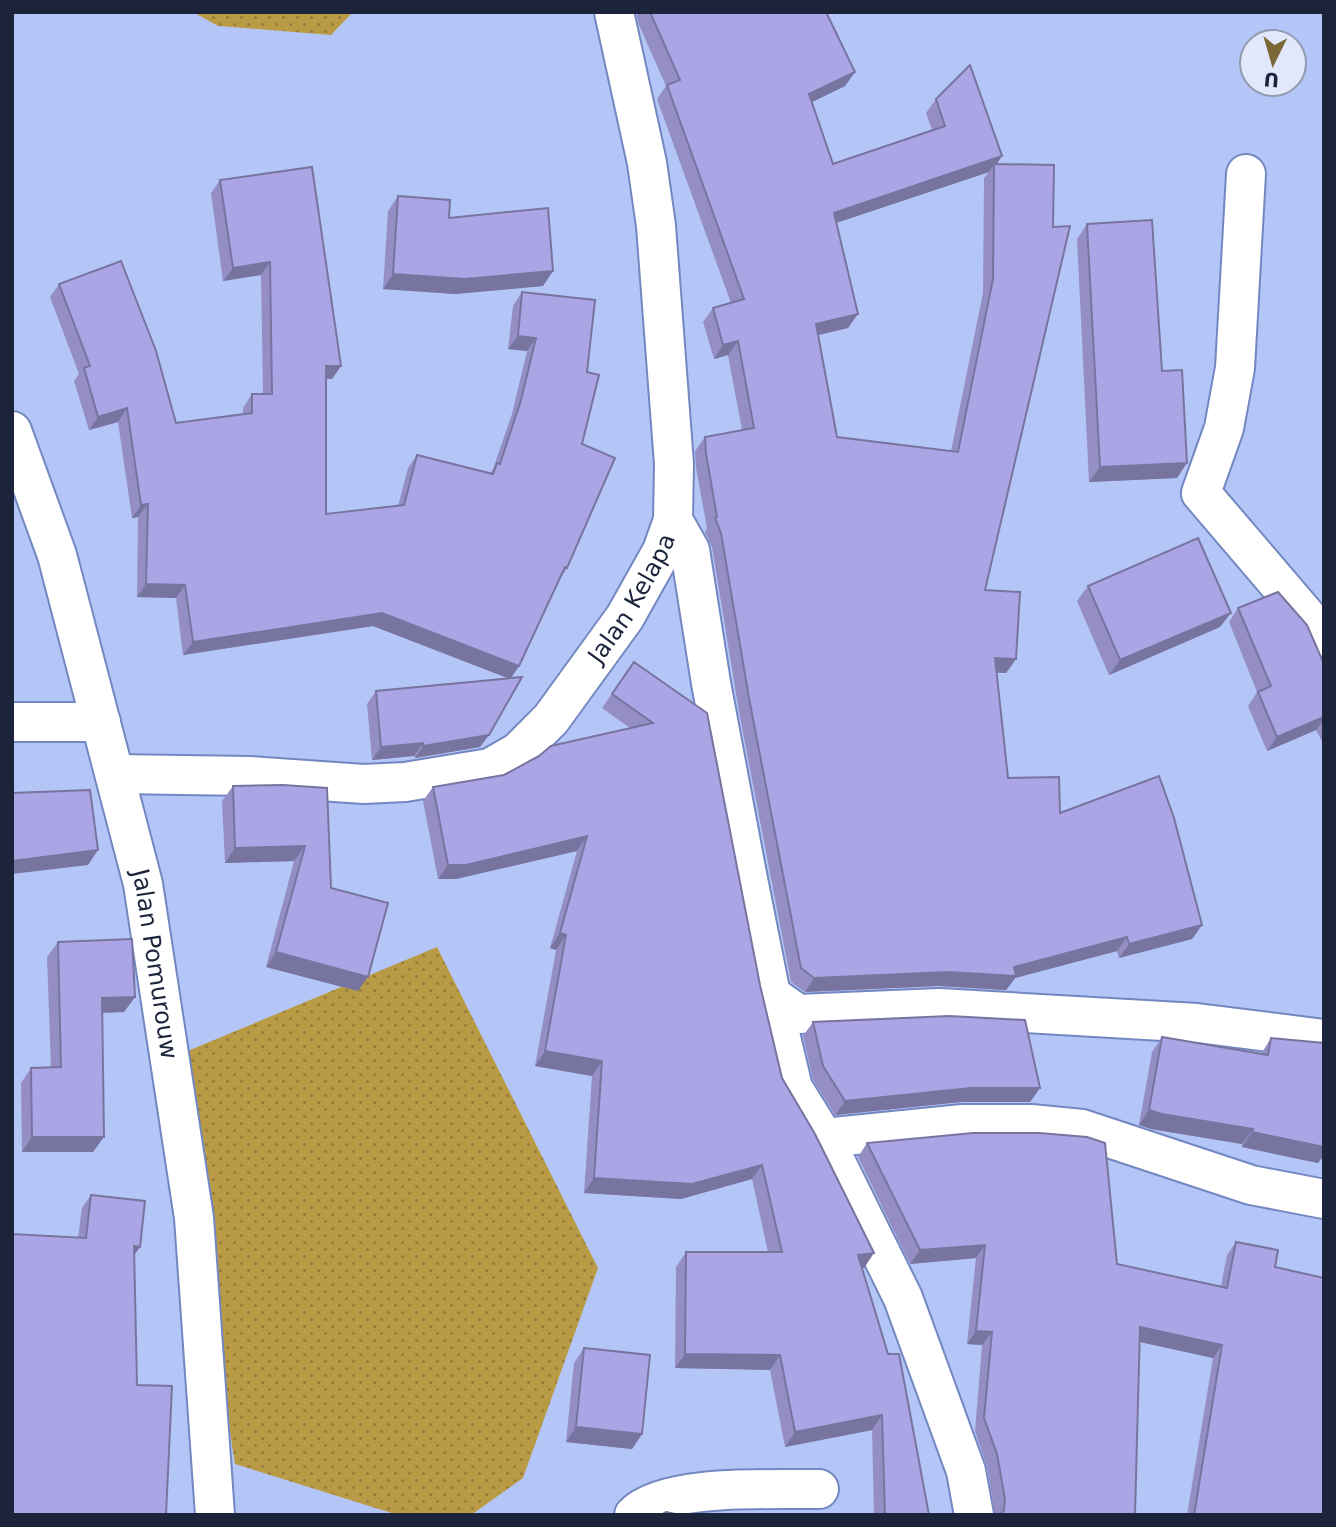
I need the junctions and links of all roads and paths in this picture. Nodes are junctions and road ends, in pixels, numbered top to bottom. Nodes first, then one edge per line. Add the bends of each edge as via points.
1 (614, 12) edge
2 (1246, 174) dead end
3 (12, 431) edge
4 (673, 520) junction
5 (1324, 637) edge
6 (12, 722) edge
7 (101, 722) junction
8 (116, 774) junction
9 (771, 995) junction
10 (1324, 1039) edge
11 (824, 1138) junction
12 (1324, 1199) edge
13 (819, 1489) dead end
14 (215, 1515) edge
15 (635, 1515) edge
16 (974, 1515) edge

1 - 4 street, Jalan Kelapa via 656,226 674,464
2 - 5 street via 1235,368 1224,428 1201,493
3 - 7 street, Jalan Pomurouw via 57,555
4 - 8 street, Jalan Kelapa via 645,583 590,667 551,719 517,752 491,768 364,784
4 - 9 street via 690,551
6 - 7 street
7 - 8 street, Jalan Pomurouw
8 - 14 street, Jalan Pomurouw via 143,884 194,1219
9 - 10 street via 798,1014 939,1008 1197,1023
9 - 11 street via 793,1088
11 - 12 street via 963,1124 1082,1129 1251,1185
11 - 16 street via 902,1298 966,1471
13 - 15 street via 677,1494 642,1507

